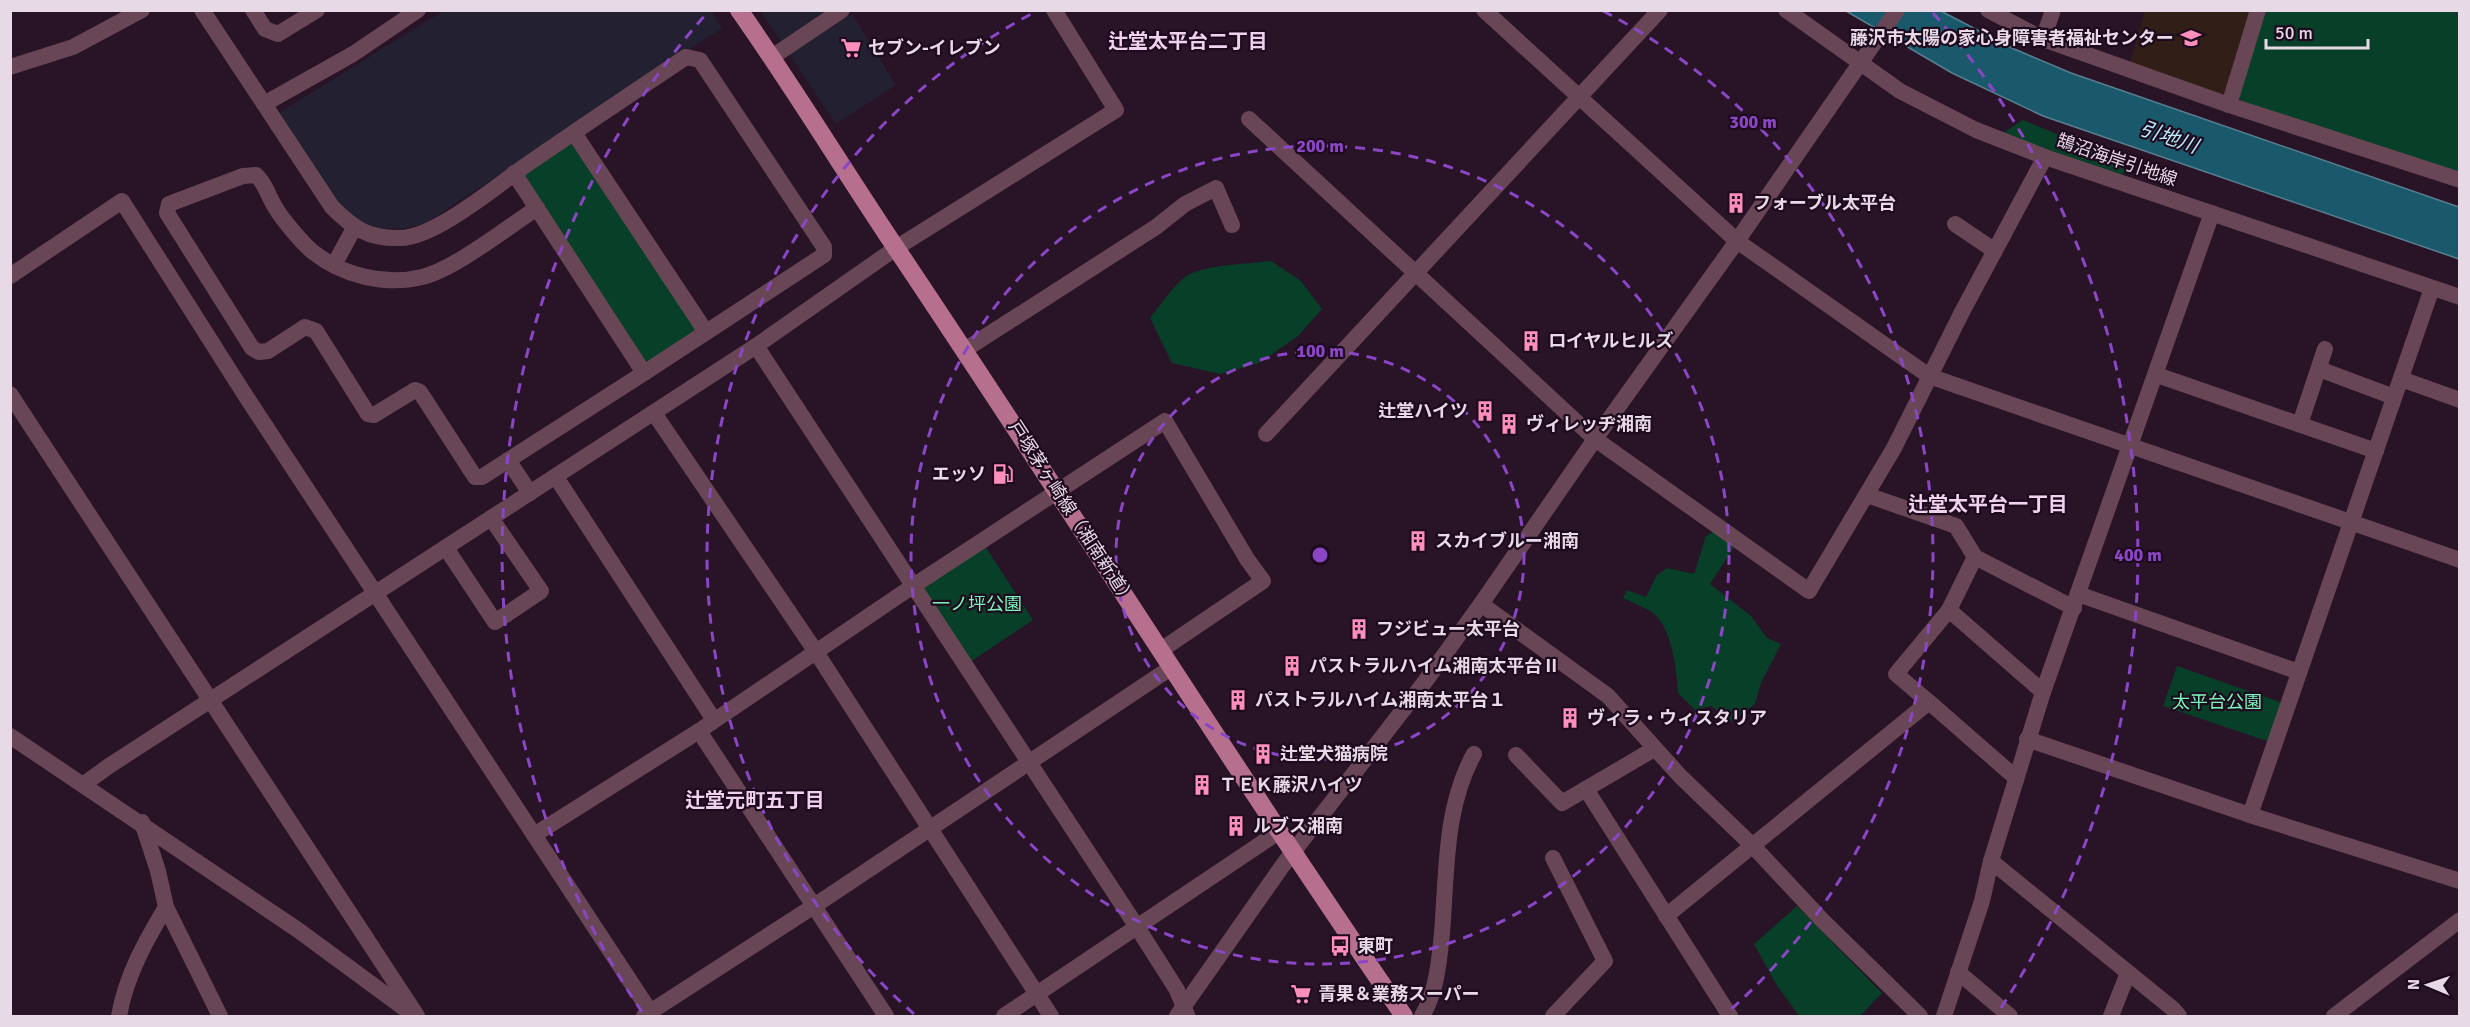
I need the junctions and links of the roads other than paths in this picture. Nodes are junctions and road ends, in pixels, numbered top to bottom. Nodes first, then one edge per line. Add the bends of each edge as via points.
1 (142, 10) edge
2 (202, 10) edge
3 (254, 10) edge
4 (317, 10) edge
5 (418, 10) edge
6 (738, 10) edge
7 (842, 10) edge
8 (1054, 10) edge
9 (1484, 10) edge
10 (1660, 10) edge
11 (1786, 10) edge
12 (1897, 10) edge
13 (1988, 10) edge
14 (2053, 10) edge
15 (2258, 10) edge
16 (2043, 39) junction
17 (772, 57) junction
18 (1859, 63) junction
19 (10, 68) edge
20 (1579, 99) junction
21 (264, 104) junction
22 (2229, 105) junction
23 (1249, 119) dead end
24 (574, 133) junction
25 (2045, 157) junction
26 (514, 173) junction
27 (2460, 180) edge
28 (537, 208) junction
29 (2212, 213) junction
30 (1955, 224) dead end
31 (1232, 225) dead end
32 (354, 228) junction
33 (1737, 241) junction
34 (896, 248) junction
35 (1995, 250) junction
36 (334, 265) junction
37 (1416, 274) junction
38 (10, 276) edge
39 (2432, 288) junction
40 (2460, 297) edge
41 (706, 332) junction
42 (756, 346) junction
43 (966, 349) junction
44 (2325, 350) dead end
45 (2319, 369) junction
46 (644, 373) junction
47 (2157, 375) junction
48 (1929, 376) junction
49 (2401, 379) junction
50 (10, 394) edge
51 (2394, 397) junction
52 (2460, 400) edge
53 (654, 412) junction
54 (2300, 424) junction
55 (1266, 434) dead end
56 (1595, 439) junction
57 (2130, 445) junction
58 (2376, 450) junction
59 (508, 460) junction
60 (556, 477) junction
61 (1059, 492) junction
62 (530, 493) junction
63 (1867, 495) junction
64 (491, 518) junction
65 (2351, 521) junction
66 (446, 548) junction
67 (1975, 557) junction
68 (2460, 560) edge
69 (914, 586) junction
70 (375, 593) junction
71 (2076, 601) junction
72 (1481, 604) junction
73 (1949, 610) junction
74 (1161, 650) junction
75 (816, 652) junction
76 (1172, 667) junction
77 (2299, 672) junction
78 (2043, 692) junction
79 (210, 700) junction
80 (1929, 702) junction
81 (714, 720) junction
82 (699, 731) junction
83 (10, 736) edge
84 (2027, 740) junction
85 (1654, 748) junction
86 (1474, 754) dead end
87 (1516, 755) dead end
88 (1029, 763) junction
89 (2016, 778) junction
90 (84, 784) junction
91 (1586, 789) junction
92 (2250, 815) junction
93 (142, 822) junction
94 (928, 830) junction
95 (1280, 831) junction
96 (534, 835) junction
97 (1753, 846) junction
98 (1293, 853) junction
99 (1553, 858) dead end
100 (1991, 861) junction
101 (2460, 881) edge
102 (814, 906) junction
103 (166, 907) junction
104 (1666, 916) junction
105 (2459, 921) edge
106 (1137, 927) junction
107 (1958, 972) junction
108 (2128, 973) junction
109 (1036, 995) junction
110 (1182, 1014) edge
111 (649, 1015) edge
112 (119, 1017) edge
113 (220, 1017) edge
114 (416, 1017) edge
115 (886, 1017) edge
116 (1004, 1017) edge
117 (1051, 1017) edge
118 (1404, 1017) edge
119 (1422, 1017) edge
120 (1553, 1017) edge
121 (1730, 1017) edge
122 (1920, 1017) edge
123 (1944, 1017) edge
124 (2010, 1017) edge
125 (2111, 1017) edge
126 (2179, 1017) edge
127 (2334, 1017) edge

1 - 19 street via 73,47
2 - 21 street
3 - 4 street via 265,29 278,34
5 - 21 street via 353,54
6 - 17 main road, 戸塚茅ヶ崎線（湘南新道）
7 - 17 street
8 - 34 street via 1116,110
9 - 20 street
10 - 20 street
11 - 18 street, 鵠沼海岸引地線
12 - 18 street
13 - 16 street
14 - 16 street
15 - 22 street
16 - 22 street
17 - 34 main road, 戸塚茅ヶ崎線（湘南新道）
18 - 25 street, 鵠沼海岸引地線 via 1943,115
18 - 33 street
20 - 33 street
20 - 37 street
21 - 32 street via 332,207
22 - 27 street
23 - 37 street
24 - 26 street
24 - 41 street
24 - 41 street via 686,57 700,60 824,247 824,255
25 - 29 street, 鵠沼海岸引地線
25 - 35 street
26 - 28 street
26 - 32 street via 441,224 420,233 400,238
28 - 36 street via 457,261 423,277 386,280 356,275
28 - 46 street
29 - 39 street, 鵠沼海岸引地線
29 - 47 street
30 - 35 street
31 - 43 street via 1216,188 1185,204 1156,227
32 - 36 street
33 - 48 street
33 - 56 street
34 - 42 street
34 - 43 main road, 戸塚茅ヶ崎線（湘南新道）
35 - 48 street
36 - 59 street via 313,252 275,208 263,181 256,175 243,176 169,204 167,213 252,348 268,351 311,327 369,414 374,415 415,390 426,400 475,477 482,477
37 - 55 street
37 - 56 street
38 - 70 street via 122,201
39 - 40 street, 鵠沼海岸引地線
39 - 49 street
41 - 46 street
42 - 53 street
42 - 69 street
43 - 61 main road, 戸塚茅ヶ崎線（湘南新道）
44 - 45 street
45 - 51 street
45 - 54 street
46 - 59 street
47 - 54 street
47 - 57 street
48 - 57 street
48 - 63 street
49 - 51 street
49 - 52 street
50 - 79 street
51 - 58 street
53 - 60 street
53 - 75 street
54 - 58 street
56 - 63 street via 1809,591
56 - 72 street
57 - 65 street
57 - 71 street
58 - 65 street
59 - 62 street
60 - 62 street
60 - 81 street
61 - 69 street
61 - 74 main road, 戸塚茅ヶ崎線（湘南新道）
61 - 74 street via 1165,421 1263,580
62 - 64 street
63 - 67 street via 1956,526
64 - 66 street
64 - 66 street via 541,591 495,622
65 - 68 street
65 - 77 street
66 - 70 street
67 - 71 street
67 - 73 street
69 - 75 street
69 - 88 street
70 - 79 street
70 - 96 street
71 - 77 street
71 - 78 street
72 - 85 street via 1608,696
72 - 98 street
73 - 78 street
73 - 80 street via 1896,674
74 - 76 main road, 戸塚茅ヶ崎線（湘南新道）
75 - 81 street
75 - 94 street
76 - 88 street
76 - 95 main road, 戸塚茅ヶ崎線（湘南新道）
77 - 92 street
78 - 84 street
79 - 90 street
79 - 114 street
80 - 89 street
80 - 97 street
81 - 82 street
82 - 96 street
82 - 102 street
83 - 90 street
84 - 89 street
84 - 92 street
85 - 91 street
85 - 97 street
86 - 119 street via 1453,805 1436,984
87 - 91 street via 1562,803
88 - 94 street
88 - 106 street
89 - 100 street
90 - 93 street
91 - 104 street
92 - 101 street
93 - 103 street
93 - 114 street
94 - 102 street
94 - 109 street
95 - 98 main road, 戸塚茅ヶ崎線（湘南新道）
95 - 106 street
96 - 111 street
97 - 104 street
97 - 122 street
98 - 110 street
98 - 118 main road, 戸塚茅ヶ崎線（湘南新道）
99 - 120 street via 1605,961
100 - 107 street
100 - 108 street
102 - 111 street
102 - 115 street
103 - 112 street via 132,970
103 - 113 street
104 - 121 street
105 - 127 street
106 - 109 street
106 - 110 street via 1177,990
107 - 123 street
107 - 124 street
108 - 125 street
108 - 126 street
109 - 116 street
109 - 117 street

